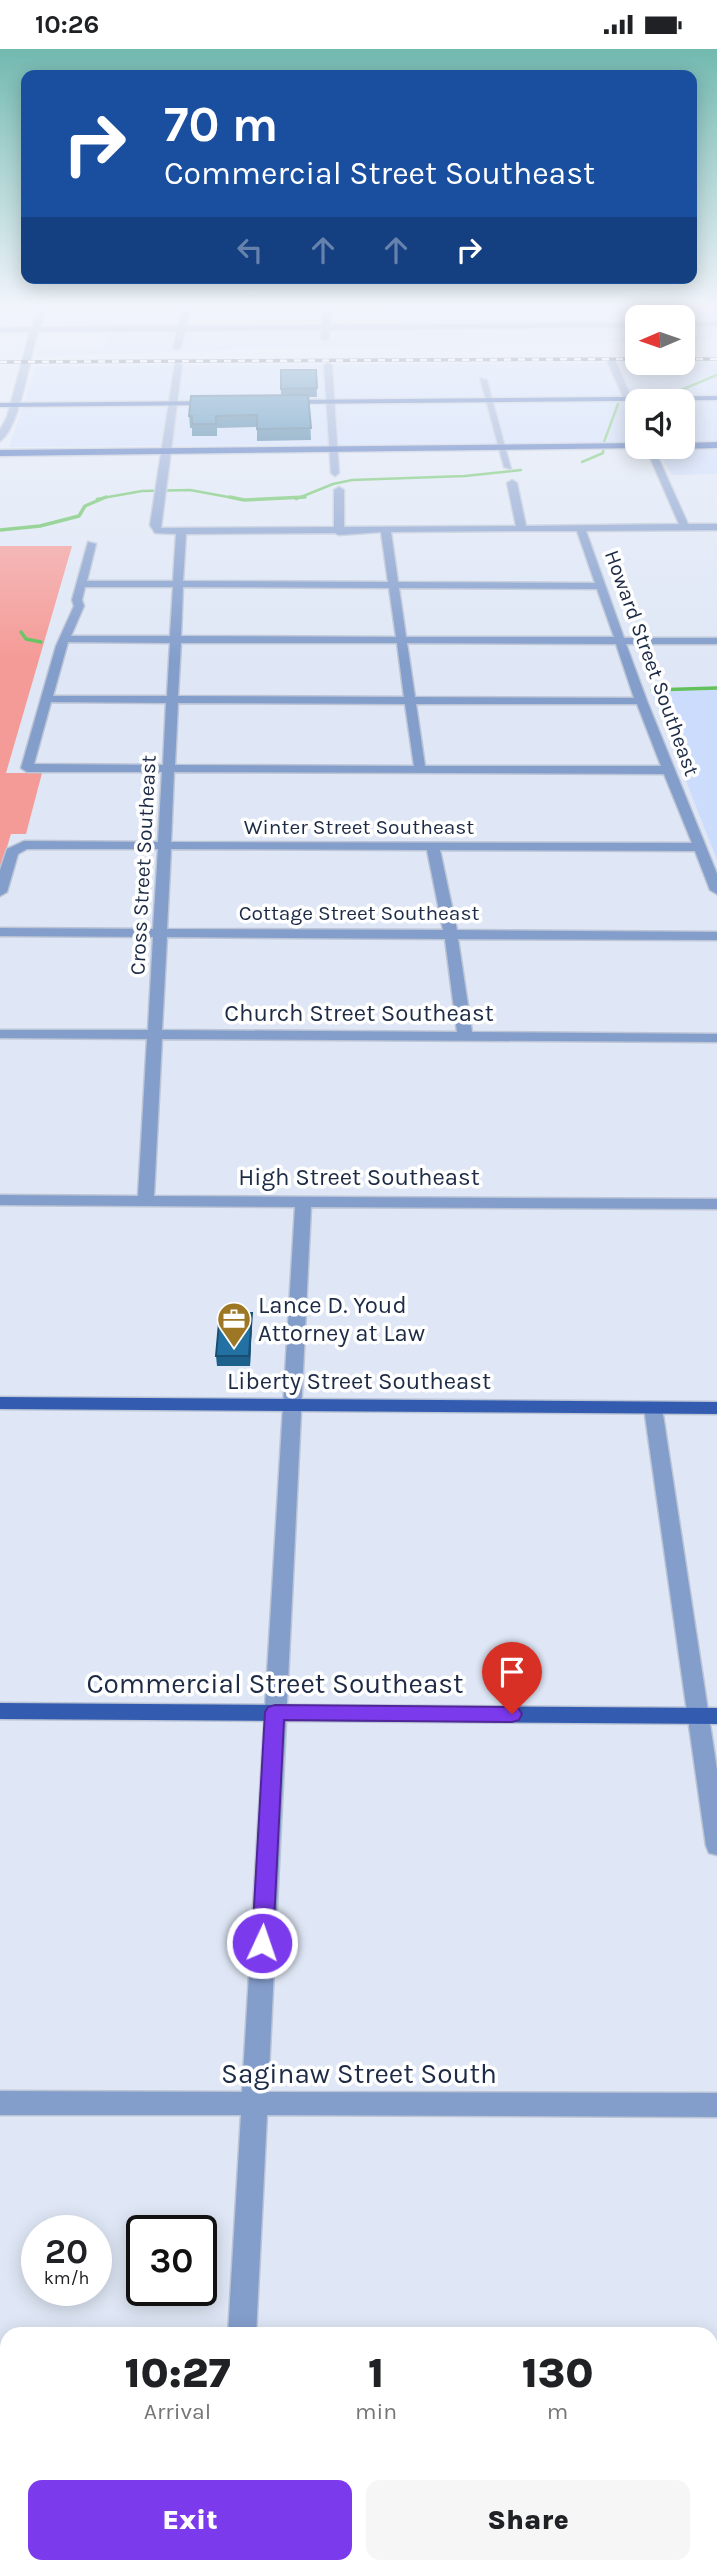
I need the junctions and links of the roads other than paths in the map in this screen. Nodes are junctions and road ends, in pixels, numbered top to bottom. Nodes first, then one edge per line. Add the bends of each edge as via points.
1 (171, 424) edge
2 (332, 424) edge
3 (496, 424) edge
4 (625, 446) edge
5 (695, 446) edge
6 (717, 446) edge
7 (502, 447) junction
8 (334, 449) junction
9 (168, 451) junction
10 (0, 453) edge
11 (655, 459) edge
12 (508, 467) dead end
13 (335, 473) dead end
14 (512, 483) dead end
15 (339, 490) dead end
16 (717, 527) edge
17 (685, 528) junction
18 (581, 529) junction
19 (522, 530) junction
20 (339, 531) junction
21 (386, 531) junction
22 (181, 533) junction
23 (91, 544) dead end
24 (82, 584) junction
25 (178, 585) junction
26 (392, 585) junction
27 (601, 586) junction
28 (64, 639) junction
29 (176, 639) junction
30 (402, 640) junction
31 (620, 641) junction
32 (717, 641) edge
33 (47, 699) junction
34 (173, 699) junction
35 (409, 701) junction
36 (641, 701) junction
37 (170, 768) junction
38 (419, 769) junction
39 (669, 770) junction
40 (165, 845) junction
41 (433, 846) junction
42 (699, 847) junction
43 (717, 890) edge
44 (0, 892) edge
45 (0, 932) edge
46 (160, 933) junction
47 (451, 935) junction
48 (717, 936) edge
49 (0, 1034) edge
50 (154, 1035) junction
51 (465, 1036) junction
52 (717, 1038) edge
53 (0, 1200) edge
54 (146, 1200) junction
55 (303, 1202) junction
56 (717, 1204) edge
57 (0, 1403) edge
58 (292, 1404) junction
59 (653, 1408) junction
60 (717, 1408) edge
61 (0, 1711) edge
62 (275, 1712) junction
63 (708, 1716) edge
64 (717, 1846) edge
65 (0, 2103) edge
66 (254, 2105) junction
67 (717, 2105) edge
68 (242, 2327) edge

1 - 9 street
2 - 8 street
3 - 7 street
4 - 7 main road
5 - 6 main road
7 - 8 main road
7 - 12 street
8 - 9 main road
8 - 13 street
9 - 10 main road
9 - 22 street via 155,528
11 - 17 street
14 - 19 street
15 - 20 street
16 - 17 street
17 - 18 street
18 - 19 street
18 - 27 street, Howard Street Southeast
19 - 21 street
20 - 21 street
20 - 22 street
21 - 26 street
22 - 25 street, Cross Street Southeast
23 - 24 street
24 - 25 street
24 - 28 street via 79,606
25 - 26 street
25 - 29 street, Cross Street Southeast
26 - 27 street
26 - 30 street
27 - 31 street, Howard Street Southeast
28 - 29 street
28 - 33 street
29 - 30 street
29 - 34 street, Cross Street Southeast
30 - 31 street
30 - 35 street
31 - 32 street
31 - 36 street, Howard Street Southeast
33 - 34 street
33 - 37 street via 27,768
34 - 35 street
34 - 37 street, Cross Street Southeast
35 - 36 street
35 - 38 street
36 - 39 street, Howard Street Southeast
37 - 38 street
37 - 40 street, Cross Street Southeast
38 - 39 street
39 - 42 street, Howard Street Southeast
40 - 41 street, Winter Street Southeast
40 - 44 street, Winter Street Southeast via 19,847 12,852
40 - 46 street, Cross Street Southeast
41 - 42 street, Winter Street Southeast
41 - 47 street
42 - 43 street, Howard Street Southeast
45 - 46 street, Cottage Street Southeast
46 - 47 street, Cottage Street Southeast
46 - 50 street, Cross Street Southeast
47 - 48 street, Cottage Street Southeast
47 - 51 street
49 - 50 street, Church Street Southeast
50 - 51 street, Church Street Southeast
50 - 54 street, Cross Street Southeast
51 - 52 street, Church Street Southeast
53 - 54 street, High Street Southeast
54 - 55 street, High Street Southeast
55 - 56 street, High Street Southeast
55 - 58 street
57 - 58 main road, Liberty Street Southeast
58 - 59 main road, Liberty Street Southeast
58 - 62 street
59 - 60 main road, Liberty Street Southeast
59 - 63 street
61 - 62 main road, Commercial Street Southeast
62 - 63 main road, Commercial Street Southeast
62 - 66 street
63 - 64 street
65 - 66 street, Saginaw Street South
66 - 67 street, Saginaw Street South
66 - 68 street

